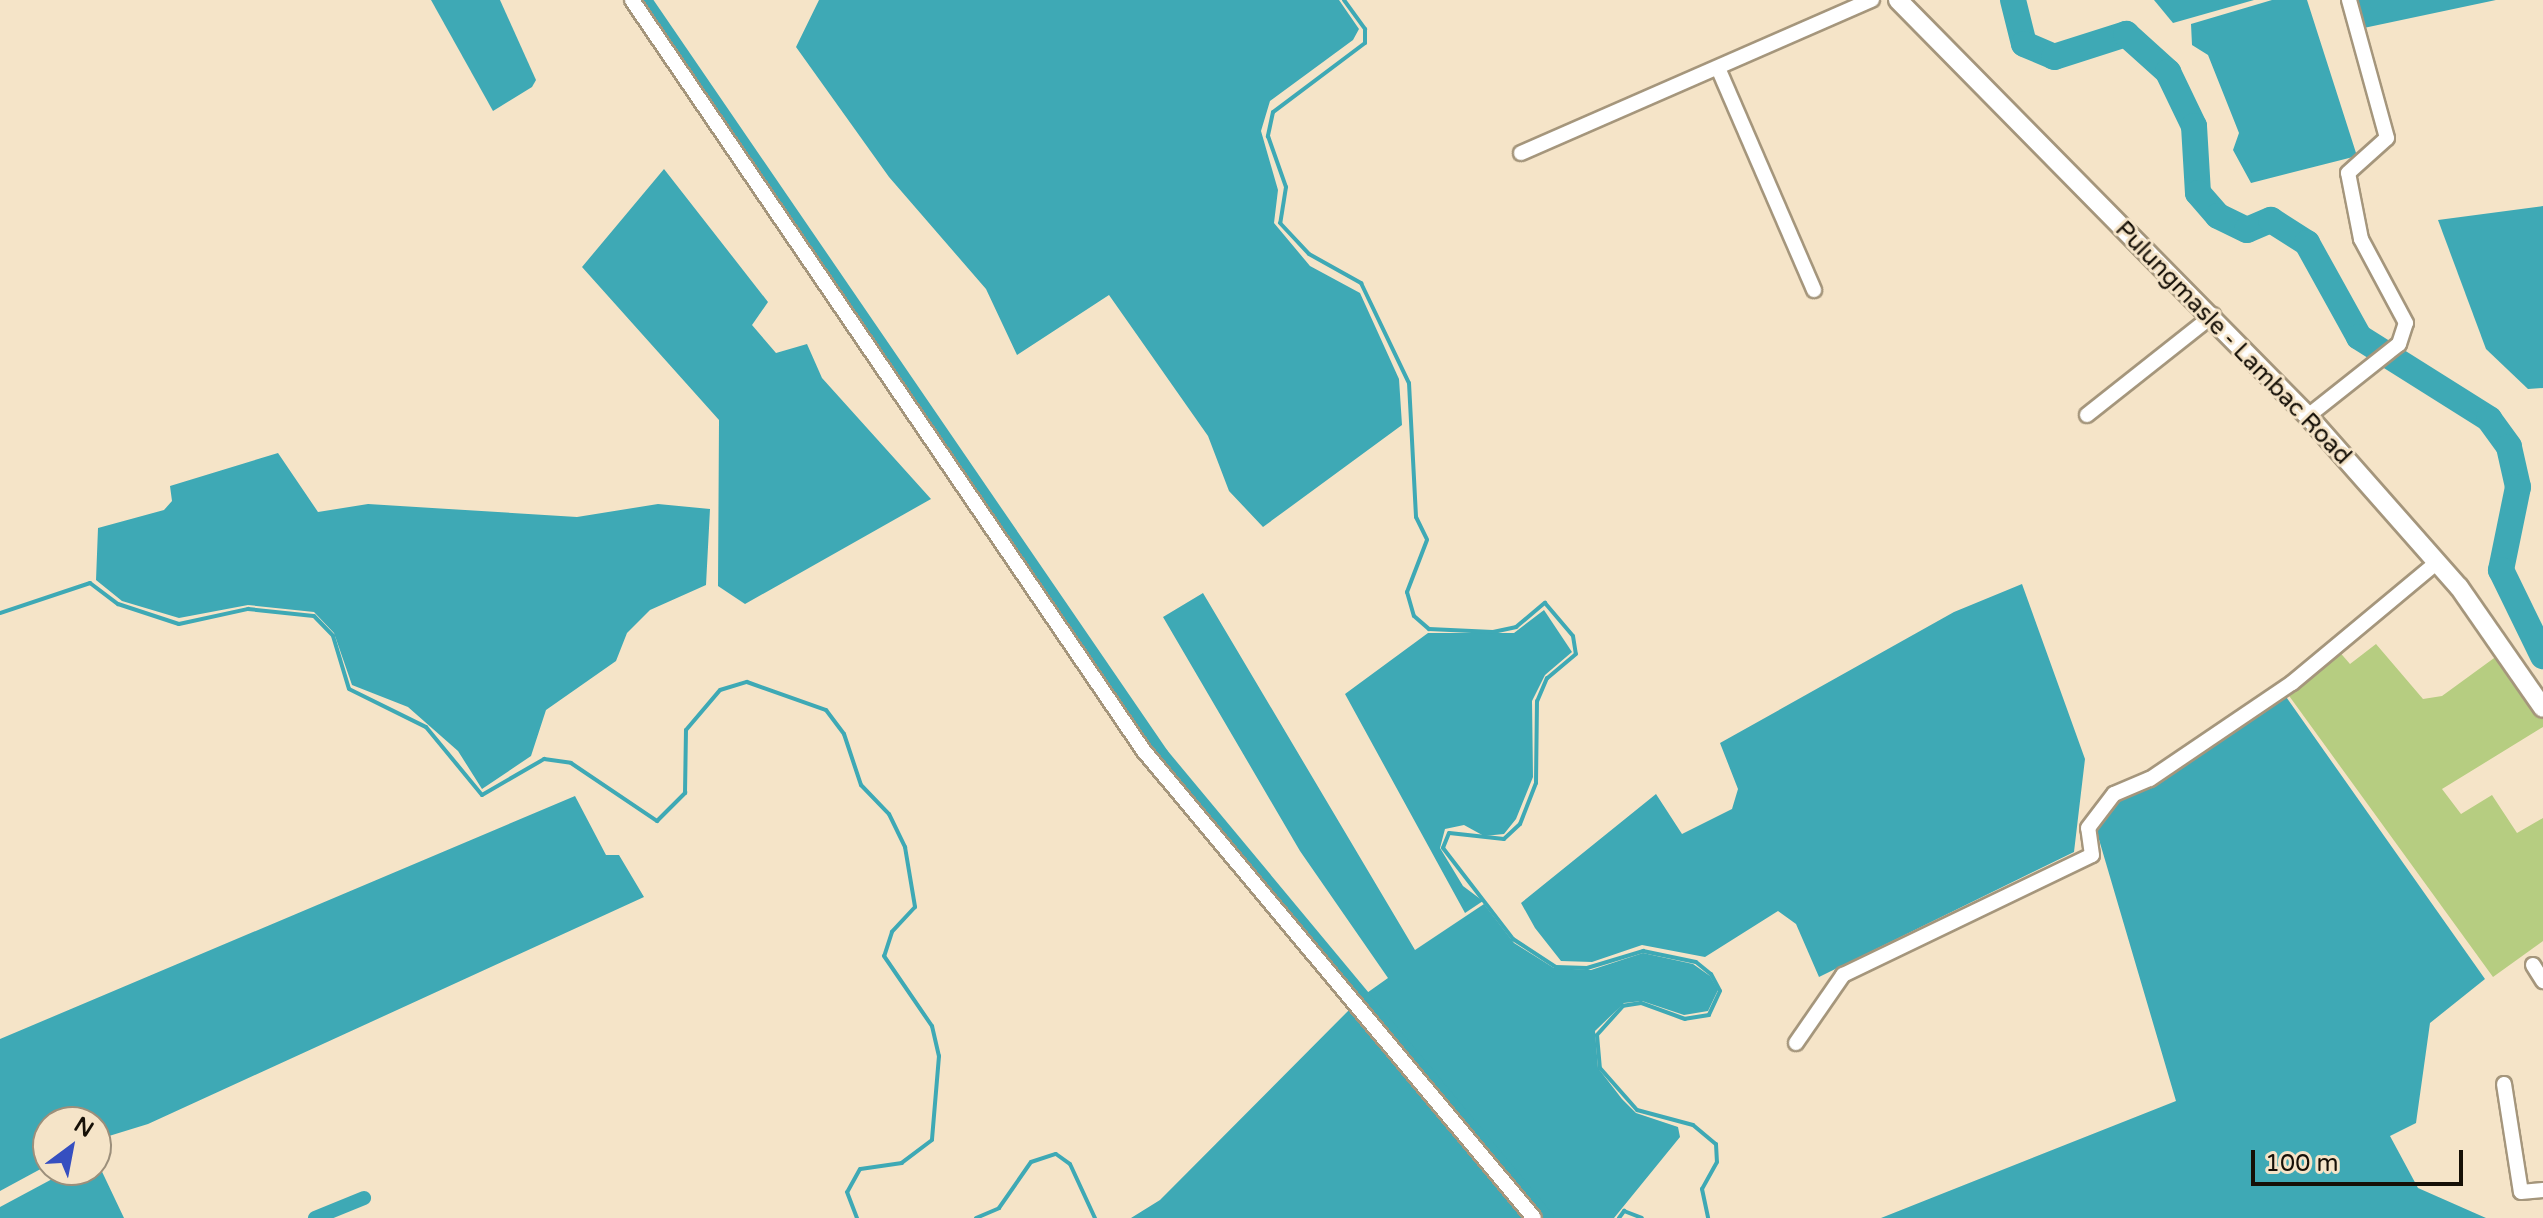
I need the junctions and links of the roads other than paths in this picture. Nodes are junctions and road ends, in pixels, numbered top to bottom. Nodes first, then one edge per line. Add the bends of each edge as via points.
1 (632, 0) edge
2 (1872, 0) edge
3 (1898, 0) edge
4 (2349, 0) edge
5 (1718, 68) junction
6 (1521, 153) dead end
7 (1814, 290) dead end
8 (2213, 315) junction
9 (2087, 415) dead end
10 (2308, 416) junction
11 (2437, 562) junction
12 (2543, 708) edge
13 (2533, 965) dead end
14 (2543, 981) edge
15 (1796, 1043) dead end
16 (2504, 1084) dead end
17 (2543, 1190) edge
18 (1534, 1218) edge

1 - 18 street via 1144,751
2 - 5 street
3 - 8 street, Pulungmasle - Lambac Road
4 - 10 street via 2387,138 2355,159 2348,173 2361,239 2402,309 2399,344
5 - 6 street
5 - 7 street
8 - 9 street
8 - 10 street, Pulungmasle - Lambac Road
10 - 11 street, Pulungmasle - Lambac Road
11 - 12 street, Pulungmasle - Lambac Road via 2505,645
11 - 15 street via 2281,691 2150,779 2114,794 2088,828 2092,855 1843,975
13 - 14 street
16 - 17 street via 2521,1192

